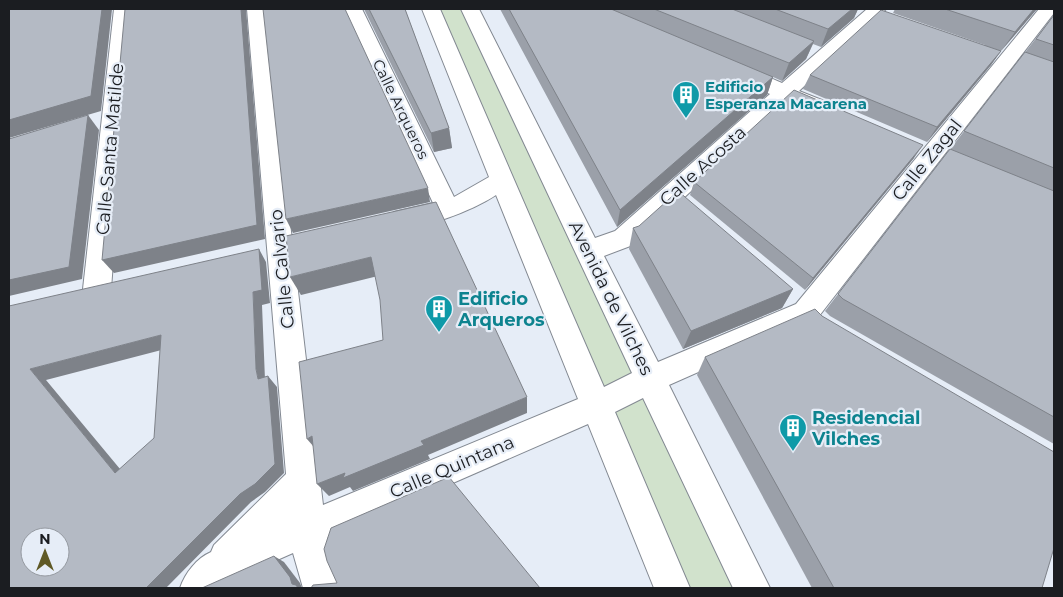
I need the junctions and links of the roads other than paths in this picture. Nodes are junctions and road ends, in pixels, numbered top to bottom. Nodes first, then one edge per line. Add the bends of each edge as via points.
1 (123, 9) edge
2 (256, 9) edge
3 (353, 9) edge
4 (431, 9) edge
5 (470, 9) edge
6 (1048, 9) edge
7 (873, 13) edge
8 (714, 62) edge
9 (785, 92) junction
10 (840, 115) edge
11 (502, 179) junction
12 (672, 195) junction
13 (448, 209) junction
14 (693, 213) edge
15 (383, 224) edge
16 (588, 251) junction
17 (71, 295) edge
18 (651, 380) junction
19 (596, 406) junction
20 (304, 480) junction
21 (309, 529) junction
22 (208, 578) edge
23 (325, 588) edge
24 (672, 588) edge
25 (752, 588) edge

1 - 17 street, Calle Santa Matilde via 104,119 107,286
2 - 20 street, Calle Calvario
3 - 13 street, Calle Arqueros
4 - 11 street
5 - 16 street, Avenida de Vilches
6 - 18 street, Calle Zagal via 808,312
7 - 9 street, Calle Acosta via 817,54
8 - 9 street
9 - 10 street
9 - 12 street, Calle Acosta
11 - 13 street via 483,194
11 - 19 street
12 - 14 street
12 - 16 street, Calle Acosta via 624,238
13 - 15 street
16 - 18 street, Avenida de Vilches
18 - 19 street, Calle Quintana
18 - 25 street, Avenida de Vilches
19 - 21 street, Calle Quintana
19 - 24 street
20 - 21 street, Calle Calvario
20 - 22 street
21 - 22 street, Calle Quintana
21 - 23 street, Calle Calvario via 313,565

